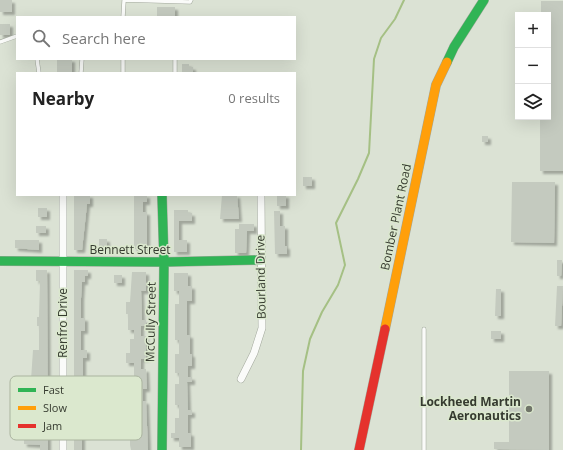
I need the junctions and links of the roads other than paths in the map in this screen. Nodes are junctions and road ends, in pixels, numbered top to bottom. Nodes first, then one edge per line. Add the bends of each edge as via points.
1 (191, 0) edge
2 (484, 0) edge
3 (124, 1) edge
4 (123, 16) edge
5 (16, 36) edge
6 (0, 42) edge
7 (37, 60) edge
8 (82, 60) edge
9 (123, 60) edge
10 (175, 60) edge
11 (40, 72) edge
12 (81, 72) edge
13 (123, 72) edge
14 (175, 72) edge
15 (63, 196) edge
16 (162, 196) edge
17 (261, 196) edge
18 (261, 260) junction
19 (0, 261) edge
20 (62, 262) junction
21 (164, 262) junction
22 (424, 329) dead end
23 (63, 376) edge
24 (241, 379) dead end
25 (63, 440) edge
26 (63, 450) edge
27 (162, 450) edge
28 (359, 450) edge
29 (424, 450) edge

1 - 3 lane
2 - 28 street, Bomber Plant Road via 454,47 436,85
3 - 4 lane
5 - 6 lane
7 - 11 lane
8 - 12 lane
9 - 13 lane
10 - 14 lane
15 - 20 street, Renfro Drive
16 - 21 street, McCully Street
17 - 18 street, Bourland Drive
18 - 21 street, Bennett Street
18 - 24 street, Bourland Drive via 262,328 254,353
19 - 20 street, Bennett Street
20 - 21 street, Bennett Street
20 - 23 street, Renfro Drive
21 - 27 street, McCully Street
22 - 29 lane
25 - 26 street, Renfro Drive

